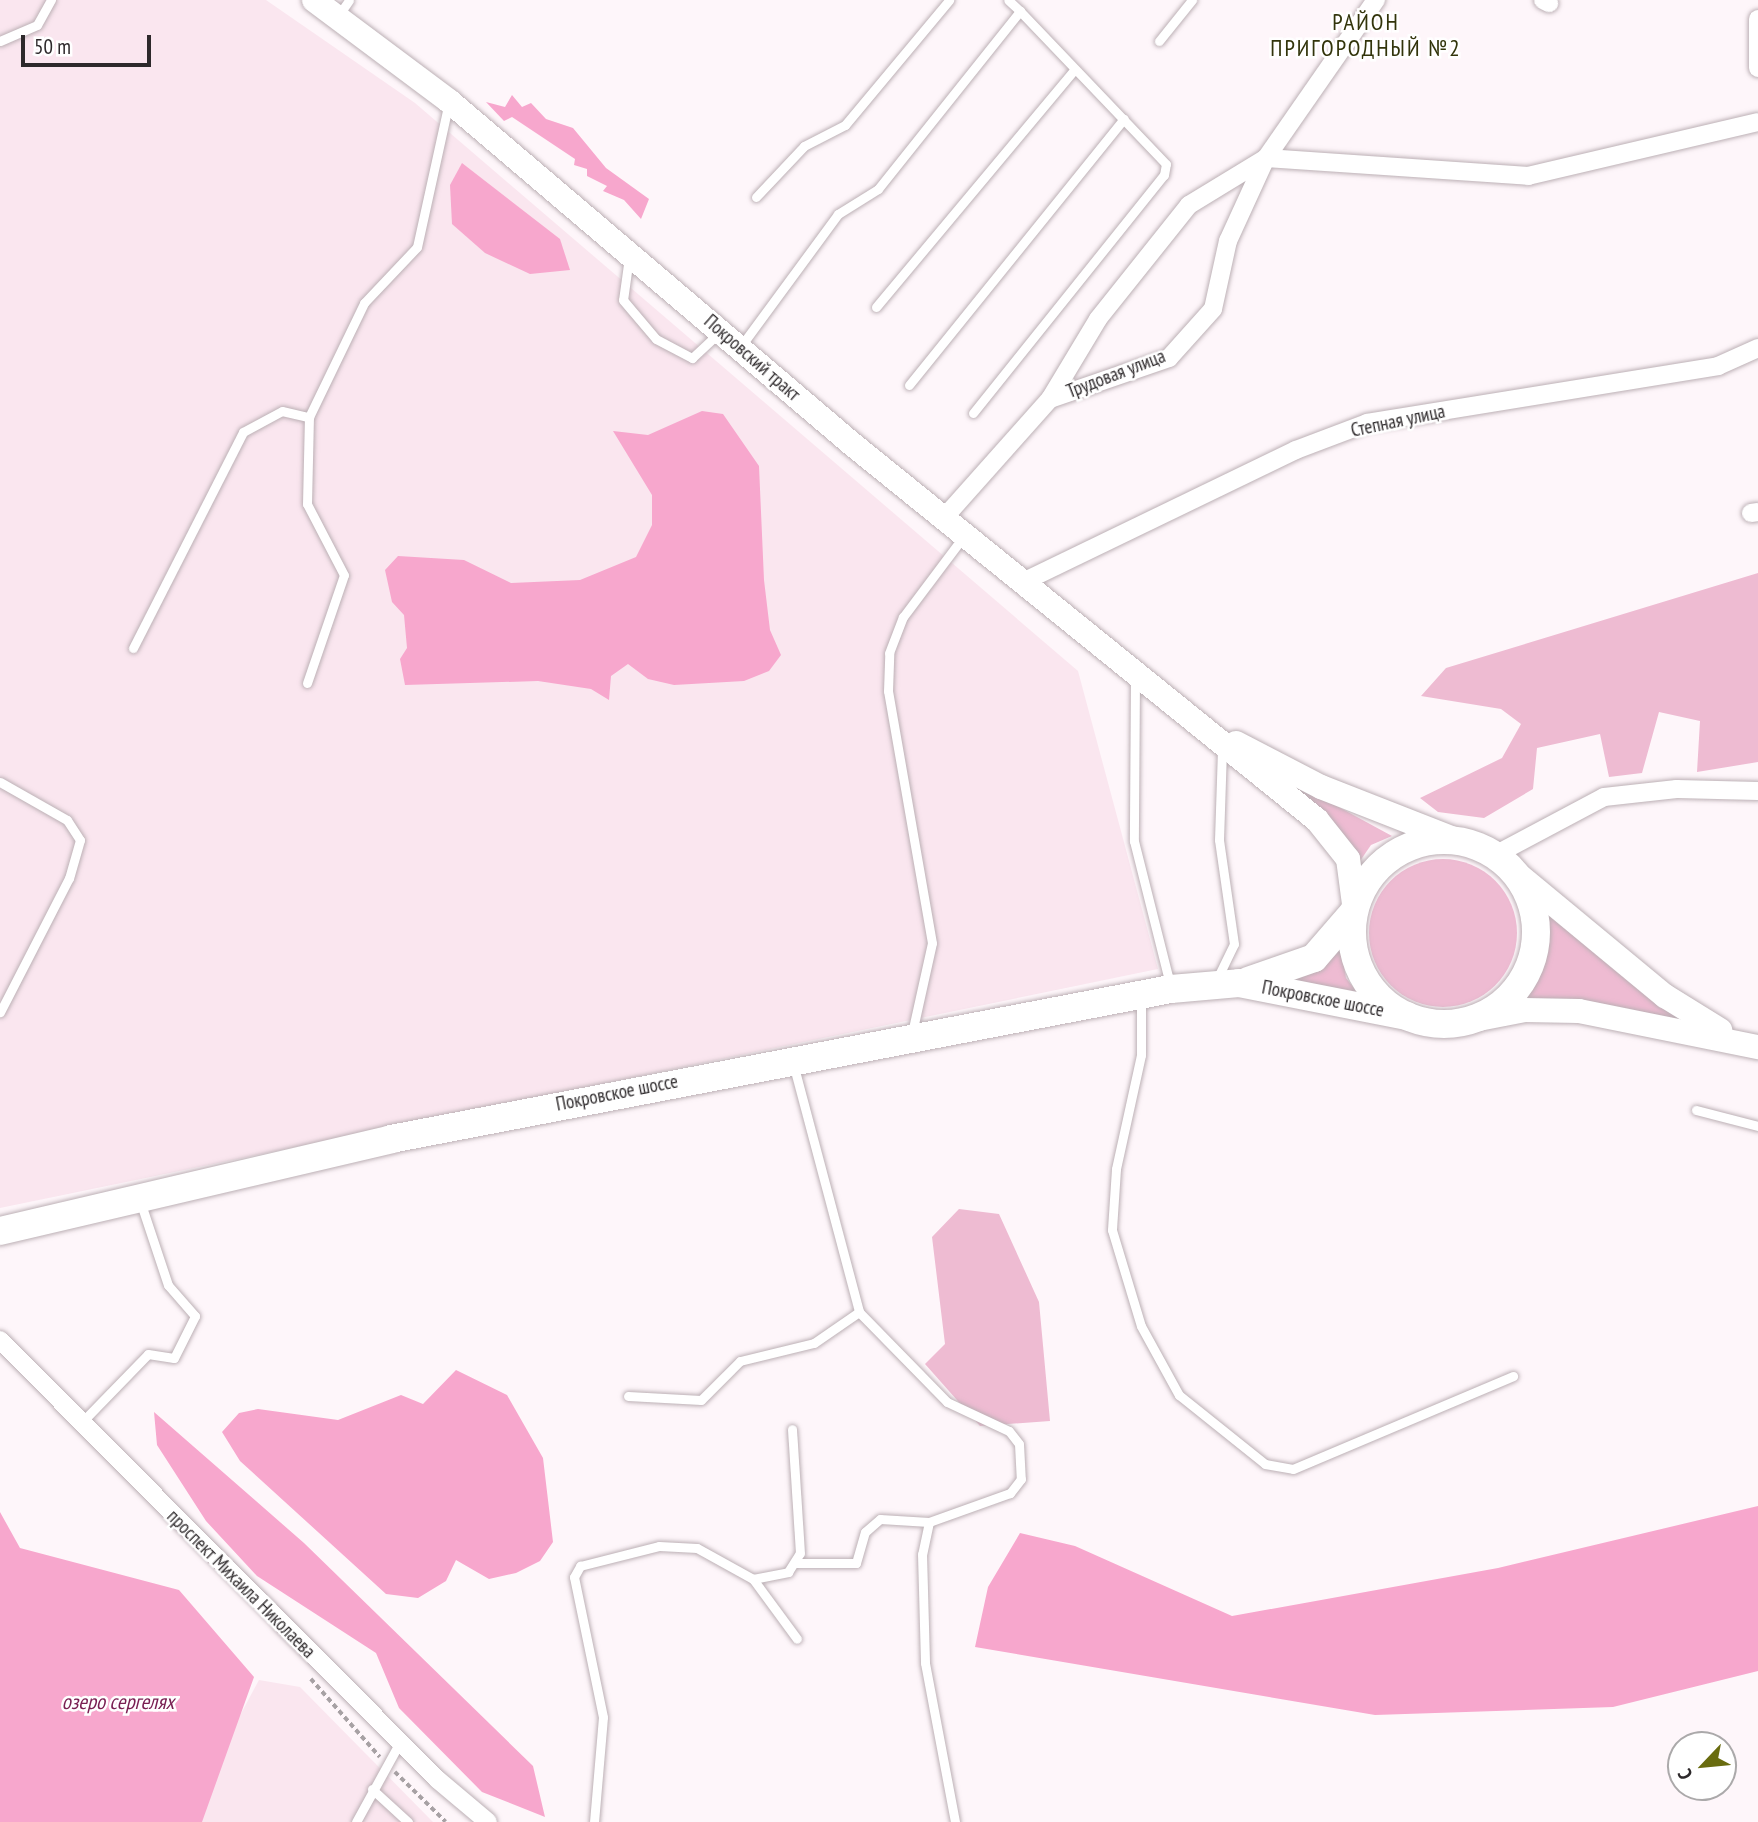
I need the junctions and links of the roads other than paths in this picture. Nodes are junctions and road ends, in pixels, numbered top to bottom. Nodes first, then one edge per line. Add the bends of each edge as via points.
1 (51, 0) edge
2 (314, 0) edge
3 (949, 0) edge
4 (1008, 0) edge
5 (1192, 0) edge
6 (1376, 0) edge
7 (343, 9) edge
8 (1020, 11) junction
9 (1758, 19) edge
10 (0, 41) edge
11 (1159, 41) dead end
12 (1758, 68) edge
13 (1073, 71) junction
14 (449, 102) junction
15 (1124, 119) junction
16 (1758, 122) edge
17 (1266, 159) junction
18 (756, 197) dead end
19 (630, 252) junction
20 (876, 307) dead end
21 (720, 332) junction
22 (740, 347) junction
23 (1758, 348) edge
24 (909, 385) dead end
25 (1050, 399) junction
26 (974, 413) dead end
27 (309, 417) junction
28 (943, 519) junction
29 (964, 536) junction
30 (1023, 582) junction
31 (133, 648) dead end
32 (1135, 676) junction
33 (307, 683) dead end
34 (1189, 719) junction
35 (1222, 747) junction
36 (0, 782) edge
37 (1758, 791) edge
38 (1459, 841) junction
39 (1503, 862) junction
40 (1353, 909) junction
41 (1227, 983) junction
42 (1171, 989) junction
43 (1141, 995) junction
44 (0, 1012) edge
45 (1407, 1016) junction
46 (1458, 1023) junction
47 (912, 1035) junction
48 (1752, 1045) edge
49 (791, 1058) junction
50 (1696, 1110) dead end
51 (1758, 1126) edge
52 (139, 1197) junction
53 (34, 1223) junction
54 (0, 1231) edge
55 (0, 1244) edge
56 (859, 1312) junction
57 (0, 1340) edge
58 (1513, 1376) dead end
59 (628, 1396) dead end
60 (81, 1423) junction
61 (792, 1429) dead end
62 (929, 1522) junction
63 (795, 1563) junction
64 (753, 1579) junction
65 (797, 1639) dead end
66 (400, 1742) junction
67 (372, 1789) junction
68 (356, 1822) edge
69 (408, 1822) edge
70 (488, 1822) edge
71 (594, 1822) edge
72 (955, 1822) edge

1 - 10 lane via 37,25
2 - 7 main road, Покровский тракт
3 - 18 lane via 845,125 804,145
4 - 8 lane
5 - 11 lane
6 - 17 street, Трудовая улица
7 - 14 main road, Покровский тракт
8 - 13 lane
8 - 22 lane via 878,190 838,214
9 - 12 street
13 - 15 lane
13 - 20 lane
14 - 19 main road, Покровский тракт
14 - 27 lane via 417,247 364,303
15 - 24 lane
15 - 26 lane via 1162,157 1164,175
16 - 17 street via 1528,176
17 - 25 street, Трудовая улица via 1189,205 1098,318
17 - 25 street, Трудовая улица via 1228,241 1213,309 1169,358
19 - 21 main road, Покровский тракт
19 - 21 lane via 623,300 656,340 692,358
21 - 22 main road, Покровский тракт
22 - 28 main road, Покровский тракт
23 - 30 street, Степная улица via 1718,366 1367,423 1296,450
25 - 28 street, Трудовая улица
27 - 31 lane via 282,411 243,432
27 - 33 lane via 307,504 344,575
28 - 29 main road, Покровский тракт
29 - 30 main road, Покровский тракт
29 - 47 lane via 903,617 889,653 888,691 932,943
30 - 32 main road, Покровский тракт
32 - 34 main road, Покровский тракт
32 - 42 lane via 1134,841
34 - 35 main road
34 - 38 main road via 1321,787
35 - 40 main road via 1336,837 1354,881
35 - 41 lane via 1219,840 1234,944
36 - 44 lane via 67,820 80,840 69,878
37 - 39 street via 1677,789 1604,797
38 - 39 main road
38 - 40 main road via 1431,841 1382,862
39 - 46 main road via 1534,912 1531,961 1504,1002
39 - 48 main road via 1665,996
40 - 41 main road, Покровское шоссе via 1314,958
40 - 45 main road via 1352,948 1362,973 1381,998
41 - 42 main road, Покровское шоссе
41 - 45 main road, Покровское шоссе
42 - 43 main road, Покровское шоссе
43 - 47 main road, Покровское шоссе
43 - 58 lane via 1141,1055 1116,1170 1112,1230 1142,1326 1179,1395 1265,1464 1293,1469
45 - 46 main road
46 - 48 main road via 1524,1010 1579,1011
47 - 49 main road, Покровское шоссе
49 - 52 main road, Покровское шоссе
49 - 56 lane
50 - 51 lane
52 - 53 main road, Покровское шоссе
52 - 60 lane via 168,1285 195,1316 174,1358 148,1354
53 - 54 main road, Покровское шоссе
53 - 55 main road
56 - 59 lane via 814,1343 740,1361 701,1400
56 - 62 lane via 947,1402 1009,1431 1019,1444 1021,1479 1010,1493
57 - 60 street, проспект Михаила Николаева
60 - 66 street, проспект Михаила Николаева
61 - 63 lane via 800,1553
62 - 63 lane via 880,1519 865,1532 856,1563
62 - 72 lane via 920,1601 925,1663
63 - 64 lane via 777,1578
64 - 65 lane
64 - 71 lane via 680,1544 580,1566 574,1577 603,1717
66 - 67 lane
66 - 70 street, проспект Михаила Николаева
67 - 68 lane
67 - 69 lane

